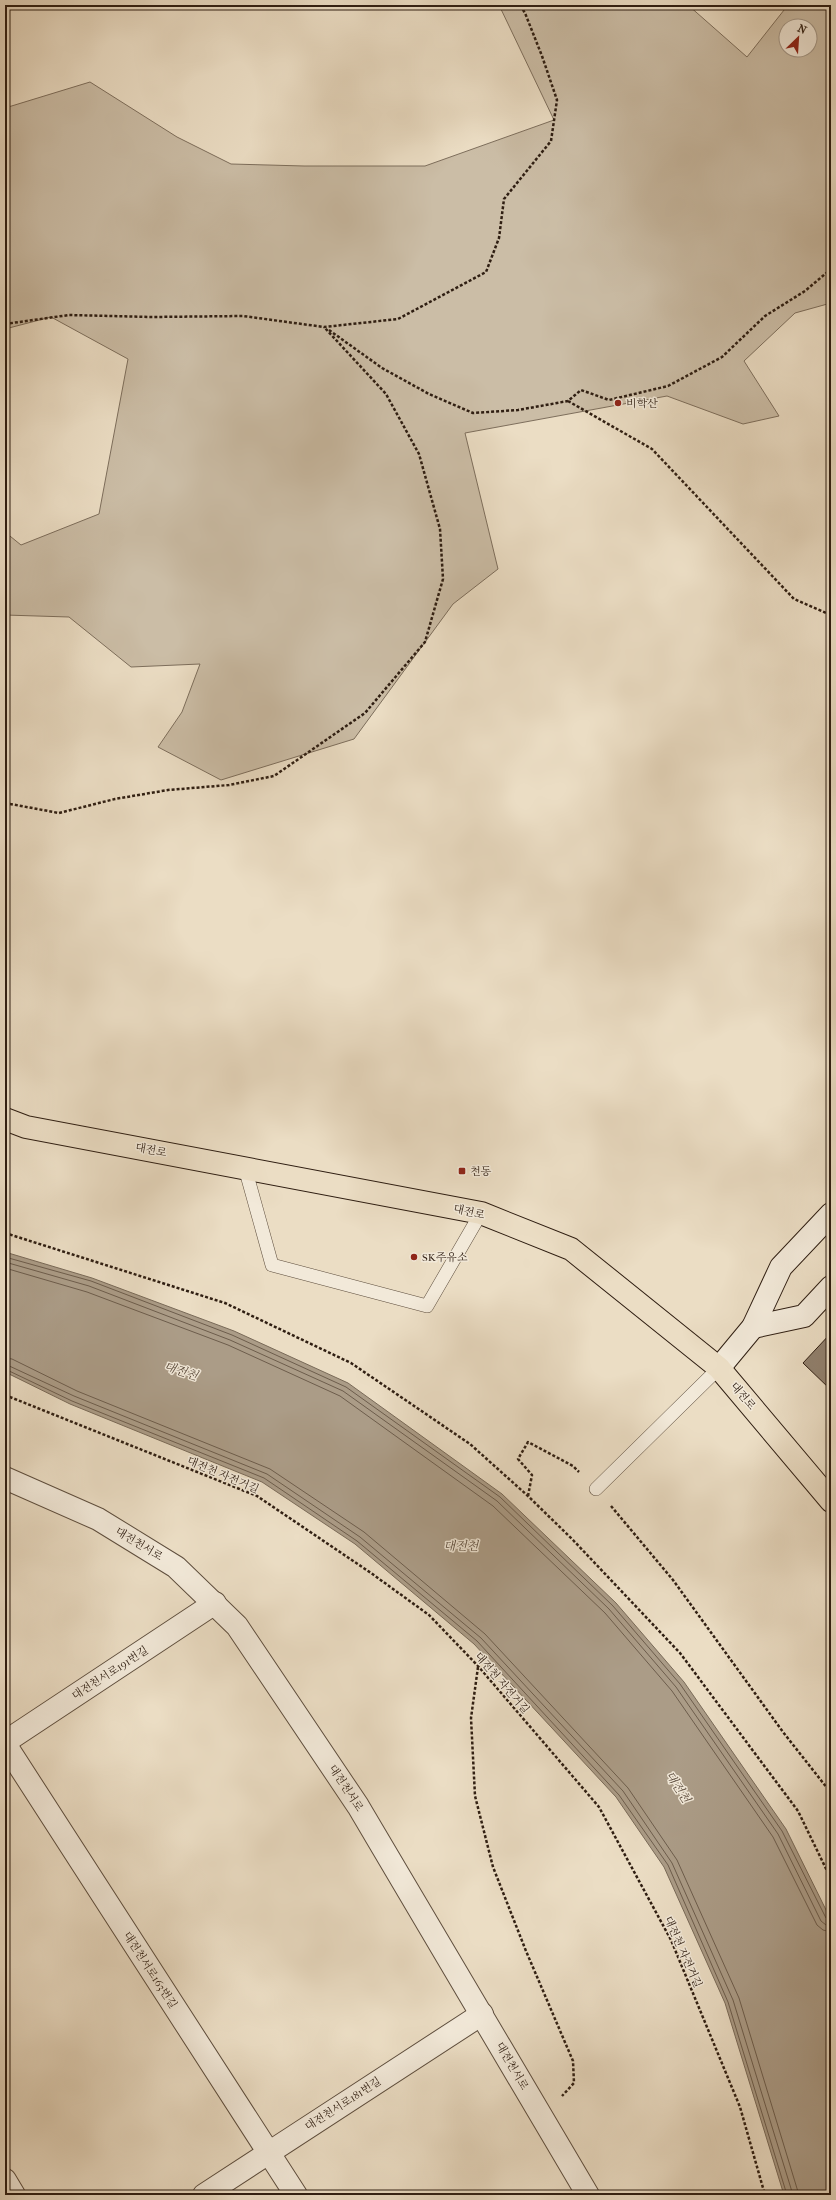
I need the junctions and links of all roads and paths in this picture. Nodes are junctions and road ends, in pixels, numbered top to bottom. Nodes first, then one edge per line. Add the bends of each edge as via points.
1 (520, 5) edge
2 (831, 269) edge
3 (5, 324) edge
4 (324, 327) junction
5 (568, 401) junction
6 (831, 615) edge
7 (5, 803) edge
8 (5, 1119) edge
9 (245, 1168) junction
10 (481, 1213) junction
11 (831, 1214) edge
12 (5, 1233) edge
13 (831, 1287) edge
14 (753, 1328) junction
15 (719, 1368) junction
16 (5, 1395) edge
17 (5, 1478) edge
18 (596, 1489) junction
19 (528, 1496) junction
20 (831, 1501) edge
21 (215, 1604) junction
22 (478, 1666) junction
23 (5, 1743) edge
24 (831, 1793) edge
25 (831, 1879) edge
26 (482, 2014) junction
27 (538, 2110) junction
28 (268, 2153) junction
29 (5, 2180) edge
30 (14, 2195) edge
31 (204, 2195) edge
32 (296, 2195) edge
33 (588, 2195) edge
34 (765, 2195) edge

1 - 4 path via 540,49 557,100 551,141 504,199 499,238 486,272 398,319
2 - 5 path via 805,291 765,316 722,357 668,386 610,400 581,390
3 - 4 path via 69,315 243,316
4 - 5 path via 382,368 429,394 473,413 518,410
4 - 7 path via 386,394 418,454 440,529 444,579 425,642 365,713 274,776 229,785 168,790 59,812
5 - 6 path via 652,449 794,599
8 - 9 main road, 대전로 via 26,1127
9 - 10 main road, 대전로
9 - 10 lane via 272,1265 427,1306
10 - 15 main road, 대전로 via 571,1249
11 - 14 street via 781,1267
12 - 19 path via 225,1302 351,1363 470,1444
13 - 14 street via 804,1316
14 - 15 street
15 - 18 lane
15 - 20 main road, 대전로
16 - 22 path, 대전천 자전거길 via 257,1496 429,1615
17 - 21 street, 대전천서로 via 104,1523 176,1567
18 - 19 path via 573,1466 528,1442 518,1459 532,1475
18 - 24 path via 673,1580 783,1732
19 - 25 path via 680,1653 798,1811
21 - 23 street, 대전천서로191번길
21 - 26 street, 대전천서로 via 237,1626 358,1806
22 - 27 path via 471,1718 475,1796 493,1867 573,2061 574,2083 559,2099
22 - 34 path, 대전천 자전거길 via 599,1807 671,1940 740,2107
23 - 28 street, 대전천서로163번길
26 - 27 street, 대전천서로
26 - 28 street, 대전천서로181번길
27 - 33 street, 대전천서로
28 - 31 street, 대전천서로181번길
28 - 32 street, 대전천서로163번길
29 - 30 street

